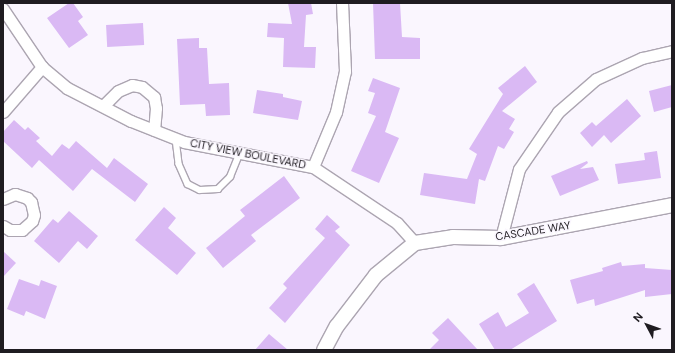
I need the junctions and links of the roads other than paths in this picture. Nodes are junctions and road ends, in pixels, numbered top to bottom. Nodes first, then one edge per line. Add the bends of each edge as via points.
1 (342, 3) edge
2 (3, 9) edge
3 (672, 51) edge
4 (42, 67) junction
5 (103, 106) junction
6 (3, 112) edge
7 (154, 130) junction
8 (176, 139) junction
9 (240, 152) junction
10 (313, 167) junction
11 (3, 198) edge
12 (672, 205) edge
13 (3, 226) edge
14 (501, 238) junction
15 (415, 243) junction
16 (324, 350) edge

1 - 10 street via 345,71 336,112
2 - 4 street, CITY VIEW BOULEVARD
3 - 14 street via 642,58 596,79 558,112 519,169
4 - 5 street, CITY VIEW BOULEVARD via 68,88
4 - 6 street
5 - 7 street, CITY VIEW BOULEVARD
5 - 7 street via 118,91 132,85 142,87 154,97
7 - 8 street, CITY VIEW BOULEVARD
8 - 9 street, CITY VIEW BOULEVARD
8 - 9 lane via 179,164 188,184 200,190 218,189 230,177
9 - 10 street, CITY VIEW BOULEVARD
10 - 15 street, CITY VIEW BOULEVARD via 397,222
11 - 13 street via 15,194 27,198 34,208 34,215 32,221 22,230 10,230
12 - 14 street, CASCADE WAY
14 - 15 street, CASCADE WAY via 453,237
15 - 16 street via 376,275 338,326

